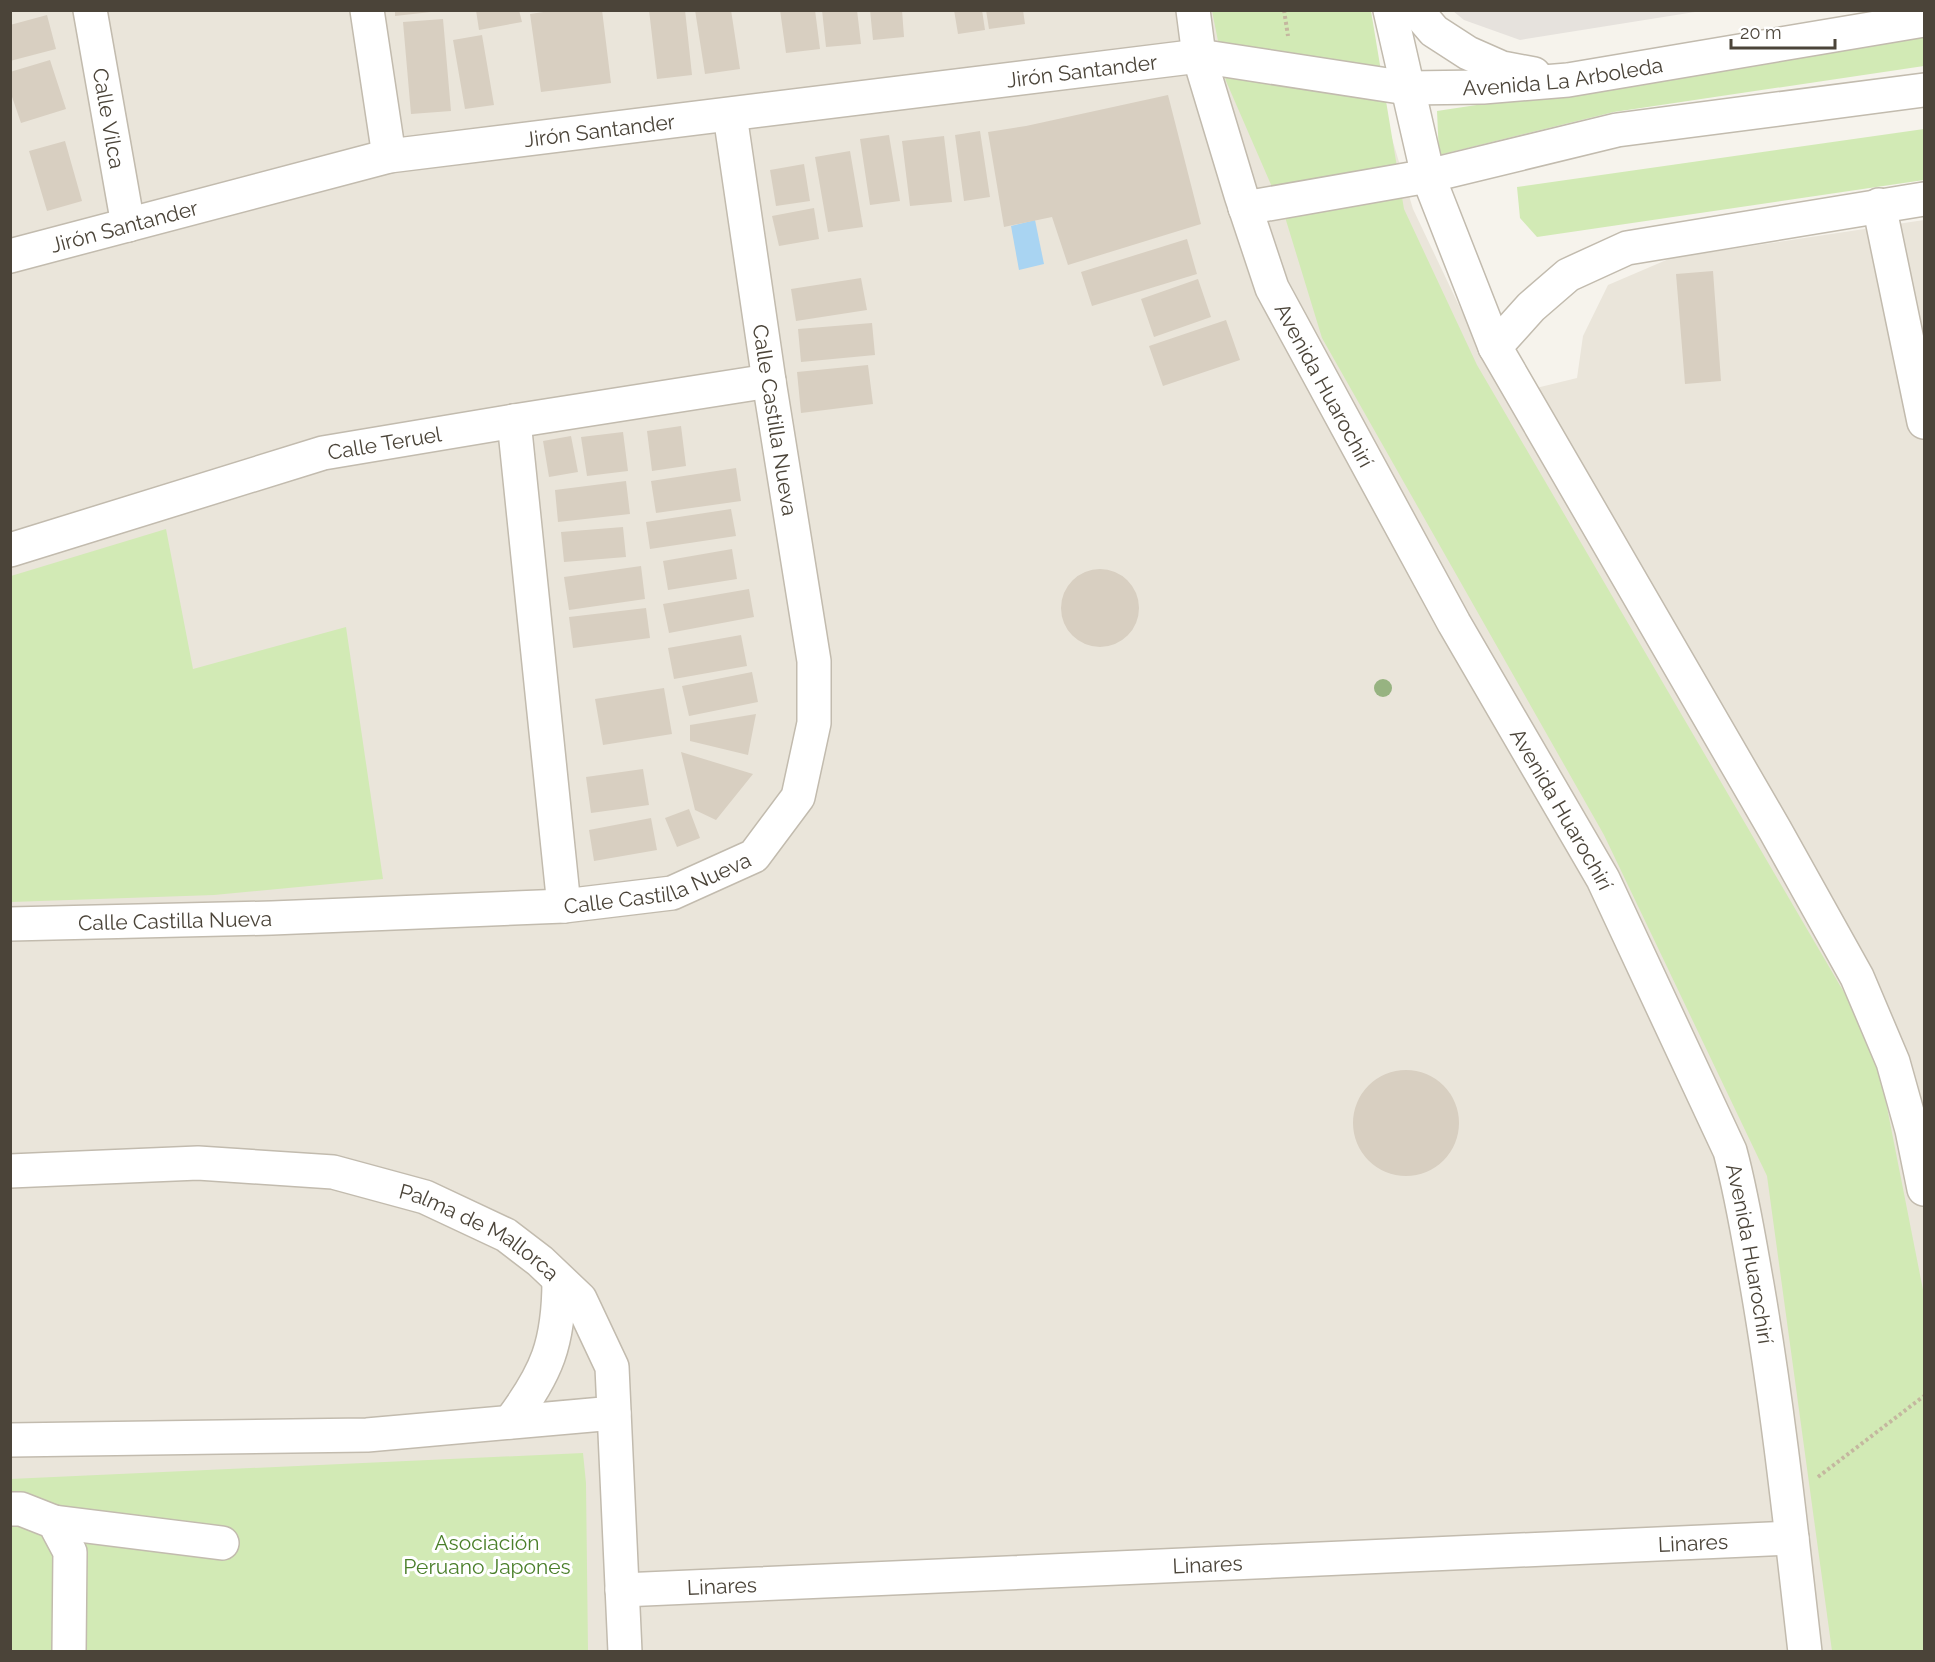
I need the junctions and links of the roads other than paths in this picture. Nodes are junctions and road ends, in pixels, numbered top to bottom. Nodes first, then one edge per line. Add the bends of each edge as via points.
1 (90, 10) edge
2 (367, 10) edge
3 (1192, 10) edge
4 (1390, 10) edge
5 (1416, 10) edge
6 (1873, 19) edge
7 (1924, 20) edge
8 (1198, 56) junction
9 (1568, 80) junction
10 (1407, 88) junction
11 (1924, 90) edge
12 (730, 115) junction
13 (389, 156) junction
14 (1428, 176) junction
15 (1924, 199) edge
16 (1879, 205) junction
17 (1245, 208) junction
18 (128, 225) junction
19 (10, 256) edge
20 (1495, 347) junction
21 (769, 381) junction
22 (514, 421) junction
23 (1924, 422) edge
24 (10, 550) edge
25 (564, 906) junction
26 (10, 924) edge
27 (10, 1171) edge
28 (1924, 1189) edge
29 (559, 1280) junction
30 (614, 1413) junction
31 (510, 1422) junction
32 (10, 1440) edge
33 (10, 1509) edge
34 (54, 1522) junction
35 (1792, 1538) junction
36 (222, 1543) dead end
37 (622, 1590) junction
38 (69, 1652) edge
39 (625, 1652) edge
40 (1805, 1652) edge

1 - 18 street, Calle Vilca
2 - 13 street
3 - 8 street, Avenida Huarochirí
4 - 10 street
5 - 9 street via 1434,32 1468,53 1502,68
6 - 7 street, Avenida La Arboleda
6 - 9 street, Avenida La Arboleda
8 - 10 street, Avenida La Arboleda
8 - 12 street, Jirón Santander
8 - 17 street, Avenida Huarochirí
9 - 10 street, Avenida La Arboleda
10 - 14 street
11 - 14 street via 1617,130
12 - 13 street, Jirón Santander
12 - 21 street, Calle Castilla Nueva
13 - 18 street, Jirón Santander
14 - 17 street
14 - 20 street
15 - 16 street
16 - 20 street via 1627,248 1568,274
16 - 23 street
17 - 35 street, Avenida Huarochirí via 1272,288 1454,623 1603,879 1730,1151 1764,1328
18 - 19 street, Jirón Santander
20 - 28 street via 1857,977 1893,1062
21 - 22 street, Calle Teruel
21 - 25 street, Calle Castilla Nueva via 814,661 814,723 798,797 754,856 672,892
22 - 24 street, Calle Teruel via 323,453
22 - 25 street
25 - 26 street, Calle Castilla Nueva
27 - 29 street, Palma de Mallorca via 198,1163 333,1172 425,1197 506,1235
29 - 30 street, Palma de Mallorca via 580,1299 612,1367
29 - 31 street via 558,1320 543,1373
30 - 31 street
30 - 37 street, Palma de Mallorca
31 - 32 street via 368,1435
33 - 34 street via 21,1509
34 - 36 street
34 - 38 street via 70,1552
35 - 37 street, Linares
35 - 40 street, Avenida Huarochirí
37 - 39 street, Palma de Mallorca

